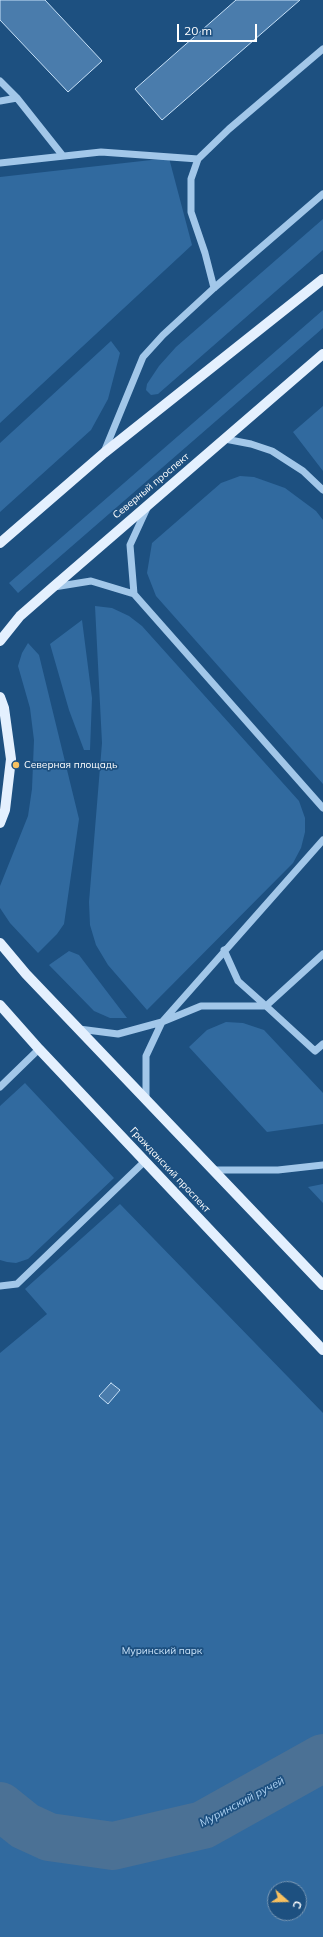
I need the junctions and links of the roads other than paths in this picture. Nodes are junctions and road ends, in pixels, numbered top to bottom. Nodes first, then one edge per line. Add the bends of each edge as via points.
1 (323, 49) edge
2 (0, 80) edge
3 (17, 98) junction
4 (0, 101) edge
5 (63, 156) junction
6 (198, 159) junction
7 (0, 163) edge
8 (323, 194) edge
9 (323, 279) edge
10 (214, 288) junction
11 (323, 354) edge
12 (225, 440) junction
13 (104, 453) junction
14 (323, 490) edge
15 (148, 504) junction
16 (0, 543) edge
17 (52, 588) junction
18 (134, 594) junction
19 (0, 641) edge
20 (0, 697) edge
21 (323, 808) edge
22 (0, 823) edge
23 (323, 840) edge
24 (0, 943) edge
25 (224, 950) junction
26 (323, 954) edge
27 (0, 1005) edge
28 (266, 1006) junction
29 (162, 1022) junction
30 (79, 1029) junction
31 (323, 1044) edge
32 (38, 1049) junction
33 (0, 1087) edge
34 (146, 1099) junction
35 (145, 1161) junction
36 (323, 1165) edge
37 (213, 1170) junction
38 (323, 1285) edge
39 (0, 1286) edge
40 (323, 1350) edge

1 - 6 street via 229,129
2 - 3 street
3 - 4 street
3 - 5 street
5 - 6 street via 101,152
5 - 7 street
6 - 10 street via 191,179 191,212
8 - 10 street
9 - 13 main road
10 - 13 street via 143,357
11 - 12 main road, Северный проспект
12 - 14 street via 251,444 272,451 303,471
12 - 15 main road, Северный проспект
13 - 16 main road
15 - 17 main road, Северный проспект
15 - 18 street via 130,545
17 - 18 street via 91,581
17 - 19 main road, Северный проспект via 20,616
18 - 21 street
20 - 22 main road via 4,708 11,759 5,810
23 - 25 street
24 - 30 main road
25 - 28 street via 238,981
25 - 29 street
26 - 28 street
27 - 32 main road, Гражданский проспект
28 - 29 street via 201,1006
28 - 31 street via 315,1051
29 - 30 street via 118,1034
29 - 34 street via 146,1056
30 - 34 main road
32 - 33 street
32 - 35 main road, Гражданский проспект
34 - 37 main road
35 - 39 street via 17,1284
35 - 40 main road, Гражданский проспект
36 - 37 street via 278,1170
37 - 38 main road

